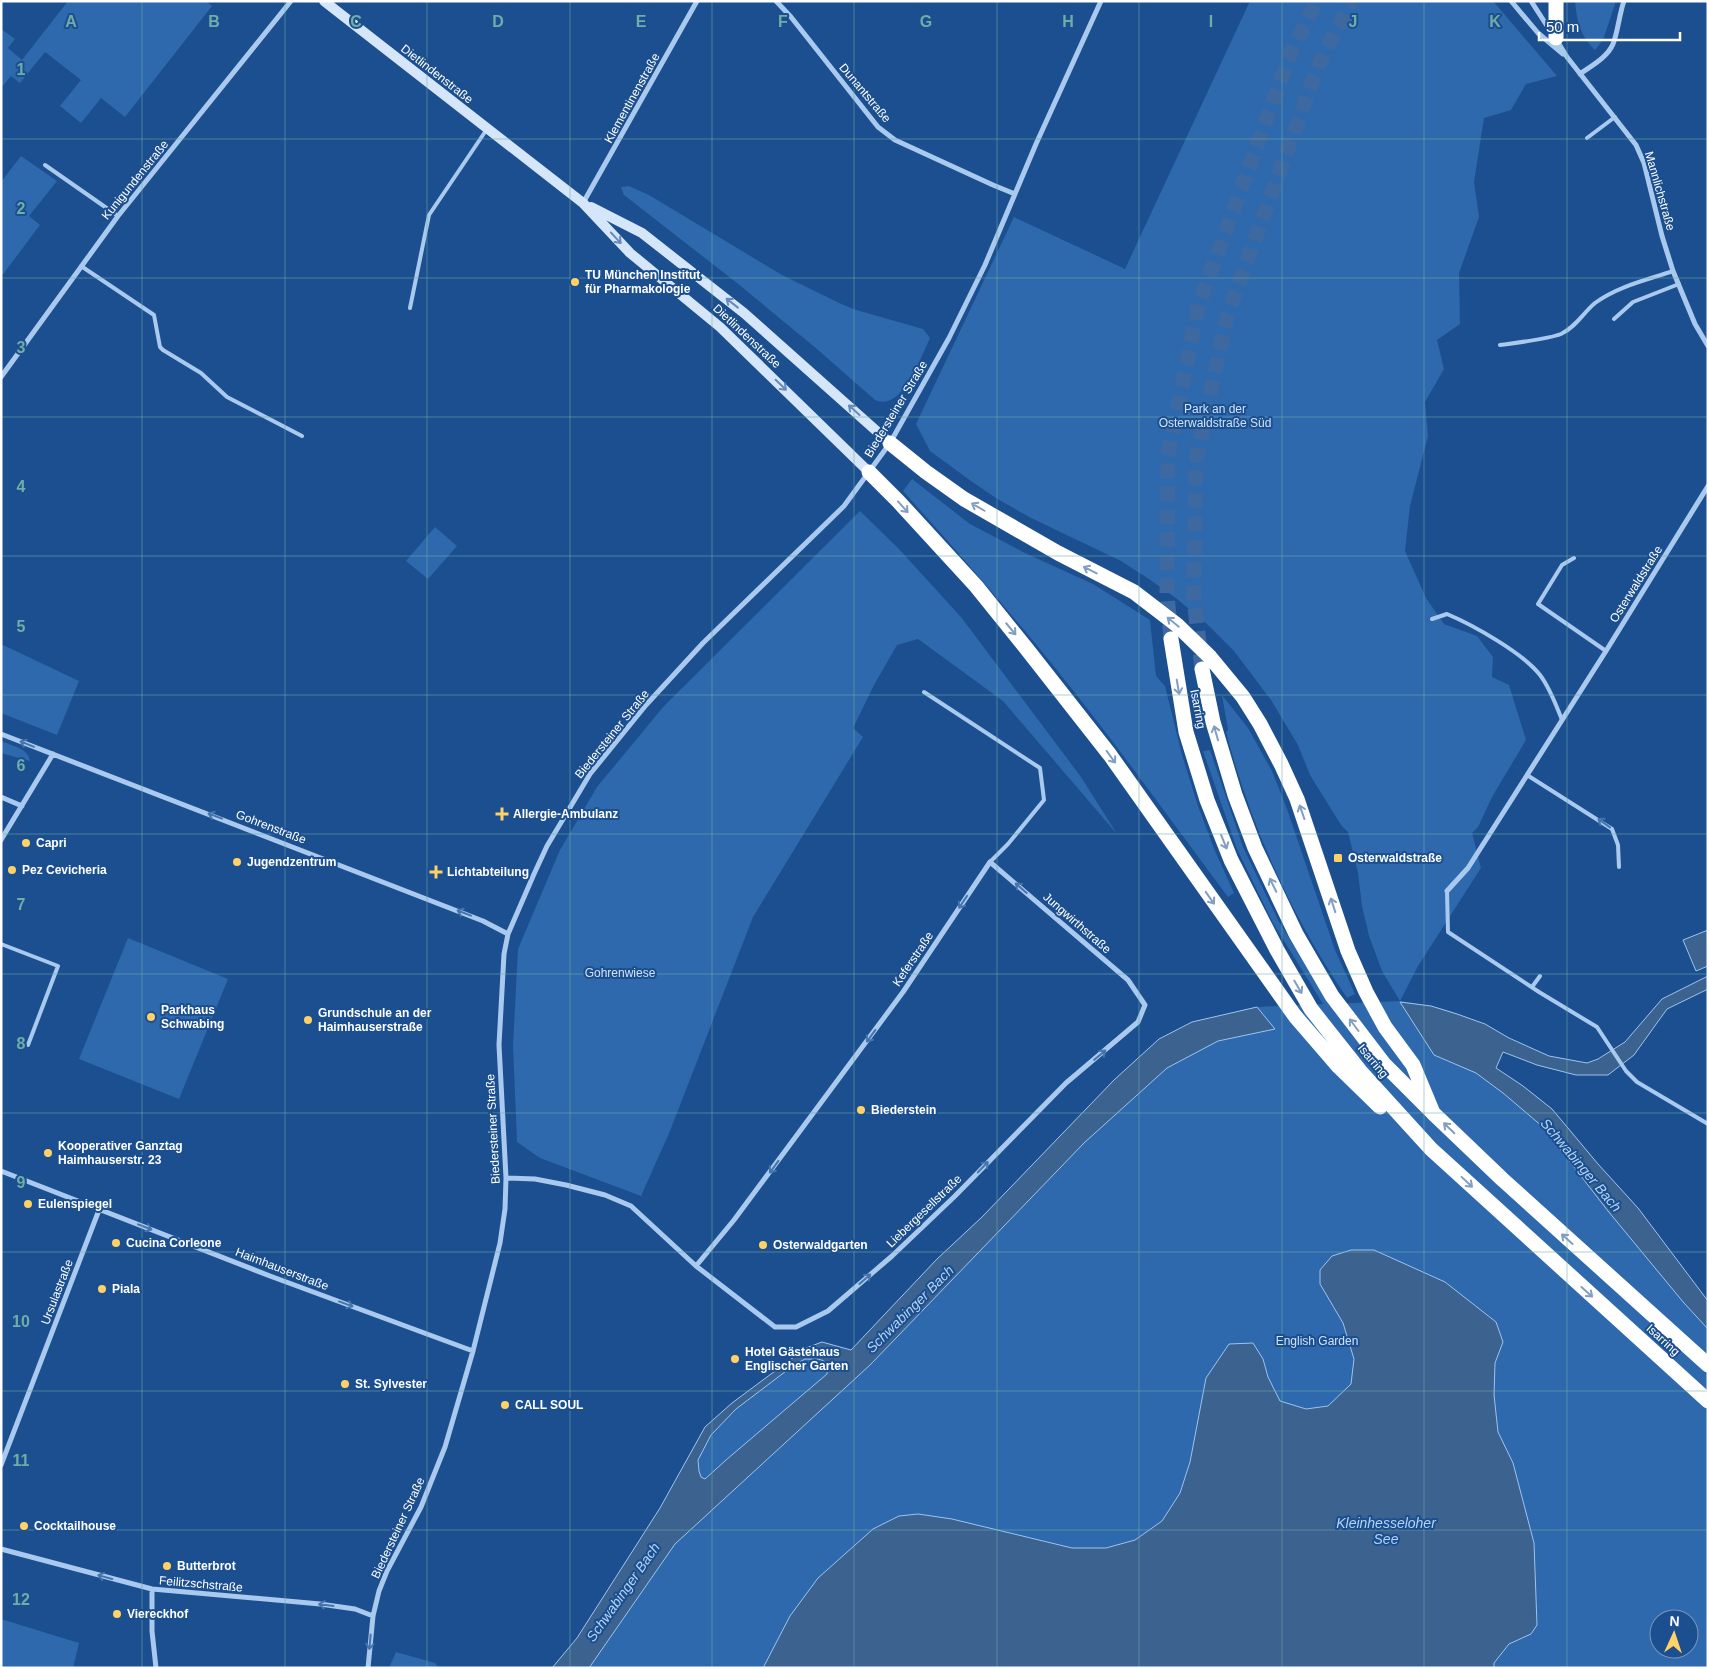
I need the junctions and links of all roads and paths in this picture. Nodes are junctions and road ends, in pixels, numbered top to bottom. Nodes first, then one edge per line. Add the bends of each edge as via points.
1 (291, 1) edge
2 (324, 1) edge
3 (698, 1) edge
4 (776, 1) edge
5 (1101, 1) edge
6 (1511, 1) edge
7 (1530, 1) edge
8 (1556, 1) edge
9 (1624, 1) edge
10 (1556, 38) junction
11 (1567, 57) junction
12 (1580, 74) junction
13 (1615, 117) junction
14 (488, 129) junction
15 (1587, 138) dead end
16 (46, 165) dead end
17 (1015, 194) junction
18 (583, 203) junction
19 (118, 216) junction
20 (81, 266) junction
21 (1673, 271) junction
22 (1679, 284) junction
23 (410, 308) dead end
24 (1614, 319) dead end
25 (1500, 345) dead end
26 (1708, 346) edge
27 (1, 377) edge
28 (302, 436) dead end
29 (890, 443) junction
30 (869, 472) junction
31 (1708, 486) edge
32 (1574, 558) dead end
33 (1432, 619) dead end
34 (1171, 639) tunnel mouth
35 (1606, 651) junction
36 (1202, 669) tunnel mouth
37 (924, 692) dead end
38 (1562, 720) junction
39 (1, 734) edge
40 (53, 754) junction
41 (1527, 775) junction
42 (1, 797) edge
43 (22, 806) junction
44 (1, 840) edge
45 (990, 862) junction
46 (1619, 867) dead end
47 (1447, 891) joint
48 (508, 934) junction
49 (1, 944) edge
50 (1540, 976) dead end
51 (1532, 988) junction
52 (1145, 1006) joint
53 (28, 1045) dead end
54 (1433, 1113) junction
55 (1708, 1124) edge
56 (1431, 1149) junction
57 (1, 1171) edge
58 (506, 1178) junction
59 (99, 1210) junction
60 (696, 1266) junction
61 (473, 1351) junction
62 (1708, 1366) edge
63 (1708, 1401) edge
64 (1, 1465) edge
65 (1, 1548) edge
66 (152, 1589) junction
67 (373, 1616) junction
68 (156, 1668) edge
69 (368, 1668) edge

1 - 19 street, Kunigundenstraße
2 - 14 main road, Dietlindenstraße
3 - 18 street, Klementinenstraße
4 - 17 street, Dunantstraße via 878,127 895,140
5 - 17 street, Biedersteiner Straße
6 - 11 street, Mannlichstraße via 1538,33
7 - 10 street, Mannlichstraße
8 - 10 highway
9 - 12 street via 1613,44 1605,56
10 - 11 street, Mannlichstraße
11 - 12 street, Mannlichstraße
12 - 13 street, Mannlichstraße
13 - 15 lane
13 - 21 street, Mannlichstraße via 1636,145 1644,163
14 - 18 main road, Dietlindenstraße
14 - 23 lane via 429,215
16 - 19 lane
17 - 29 street, Biedersteiner Straße via 949,338
29 -> 18 main road, Dietlindenstraße via 744,313 677,260 642,233
18 -> 30 main road, Dietlindenstraße via 630,253 720,326
19 - 20 street, Kunigundenstraße
20 - 27 street, Kunigundenstraße
20 - 28 lane via 154,315 163,350 201,372 227,397
21 - 22 street, Mannlichstraße
21 - 25 lane via 1610,294 1559,334
22 - 24 lane via 1633,302
22 - 26 street, Mannlichstraße
29 - 30 street, Biedersteiner Straße
54 -> 29 highway via 1413,1065 1385,1027 1366,992 1348,951 1297,799 1243,697 1210,657 1177,625 1134,592 964,499
30 - 48 street, Biedersteiner Straße via 844,506 703,643 646,705 590,774 547,846
30 -> 56 highway via 976,586 1110,755 1295,1016 1339,1068 1394,1120
31 - 35 street, Osterwaldstraße
32 - 35 lane via 1562,565 1538,604
33 - 38 lane via 1447,614 1468,623 1526,661 1540,675
34 -> 56 highway, Isarring via 1186,732 1207,800 1231,860 1264,925 1311,1009 1360,1071
35 - 38 street, Osterwaldstraße
54 -> 36 highway, Isarring via 1372,1049 1332,996 1296,934 1255,848 1235,795 1213,722
37 - 45 lane, Keferstraße via 1040,768 1044,800
38 - 41 street, Osterwaldstraße
40 -> 39 street, Gohrenstraße
40 - 43 street
48 -> 40 street, Gohrenstraße via 474,917
46 -> 41 lane via 1618,845 1612,829
41 - 47 street, Osterwaldstraße via 1468,868
42 - 43 street
43 - 44 street
52 -> 45 street, Jungwirthstraße via 1128,980
45 -> 60 street, Keferstraße via 902,992 734,1220
47 - 51 lane via 1448,932
48 - 58 street, Biedersteiner Straße via 503,963 499,1045
49 - 53 lane via 58,966
50 - 51 lane
51 - 55 lane via 1597,1027 1637,1082
60 -> 52 street, Liebergesellstraße via 775,1327 796,1327 828,1311 892,1256 1066,1083 1138,1022
62 -> 54 highway, Isarring
56 -> 63 highway, Isarring
57 - 59 street, Haimhauserstraße
58 - 60 street, Liebergesellstraße via 566,1185 631,1206
58 - 61 street, Biedersteiner Straße via 500,1243
59 -> 61 street, Haimhauserstraße
59 - 64 street, Ursulastraße
61 - 67 street, Biedersteiner Straße via 445,1447 421,1507 387,1571
66 -> 65 street, Feilitzschstraße
67 -> 66 street, Feilitzschstraße via 355,1609 320,1604
66 - 68 street
67 -> 69 street, Biedersteiner Straße

